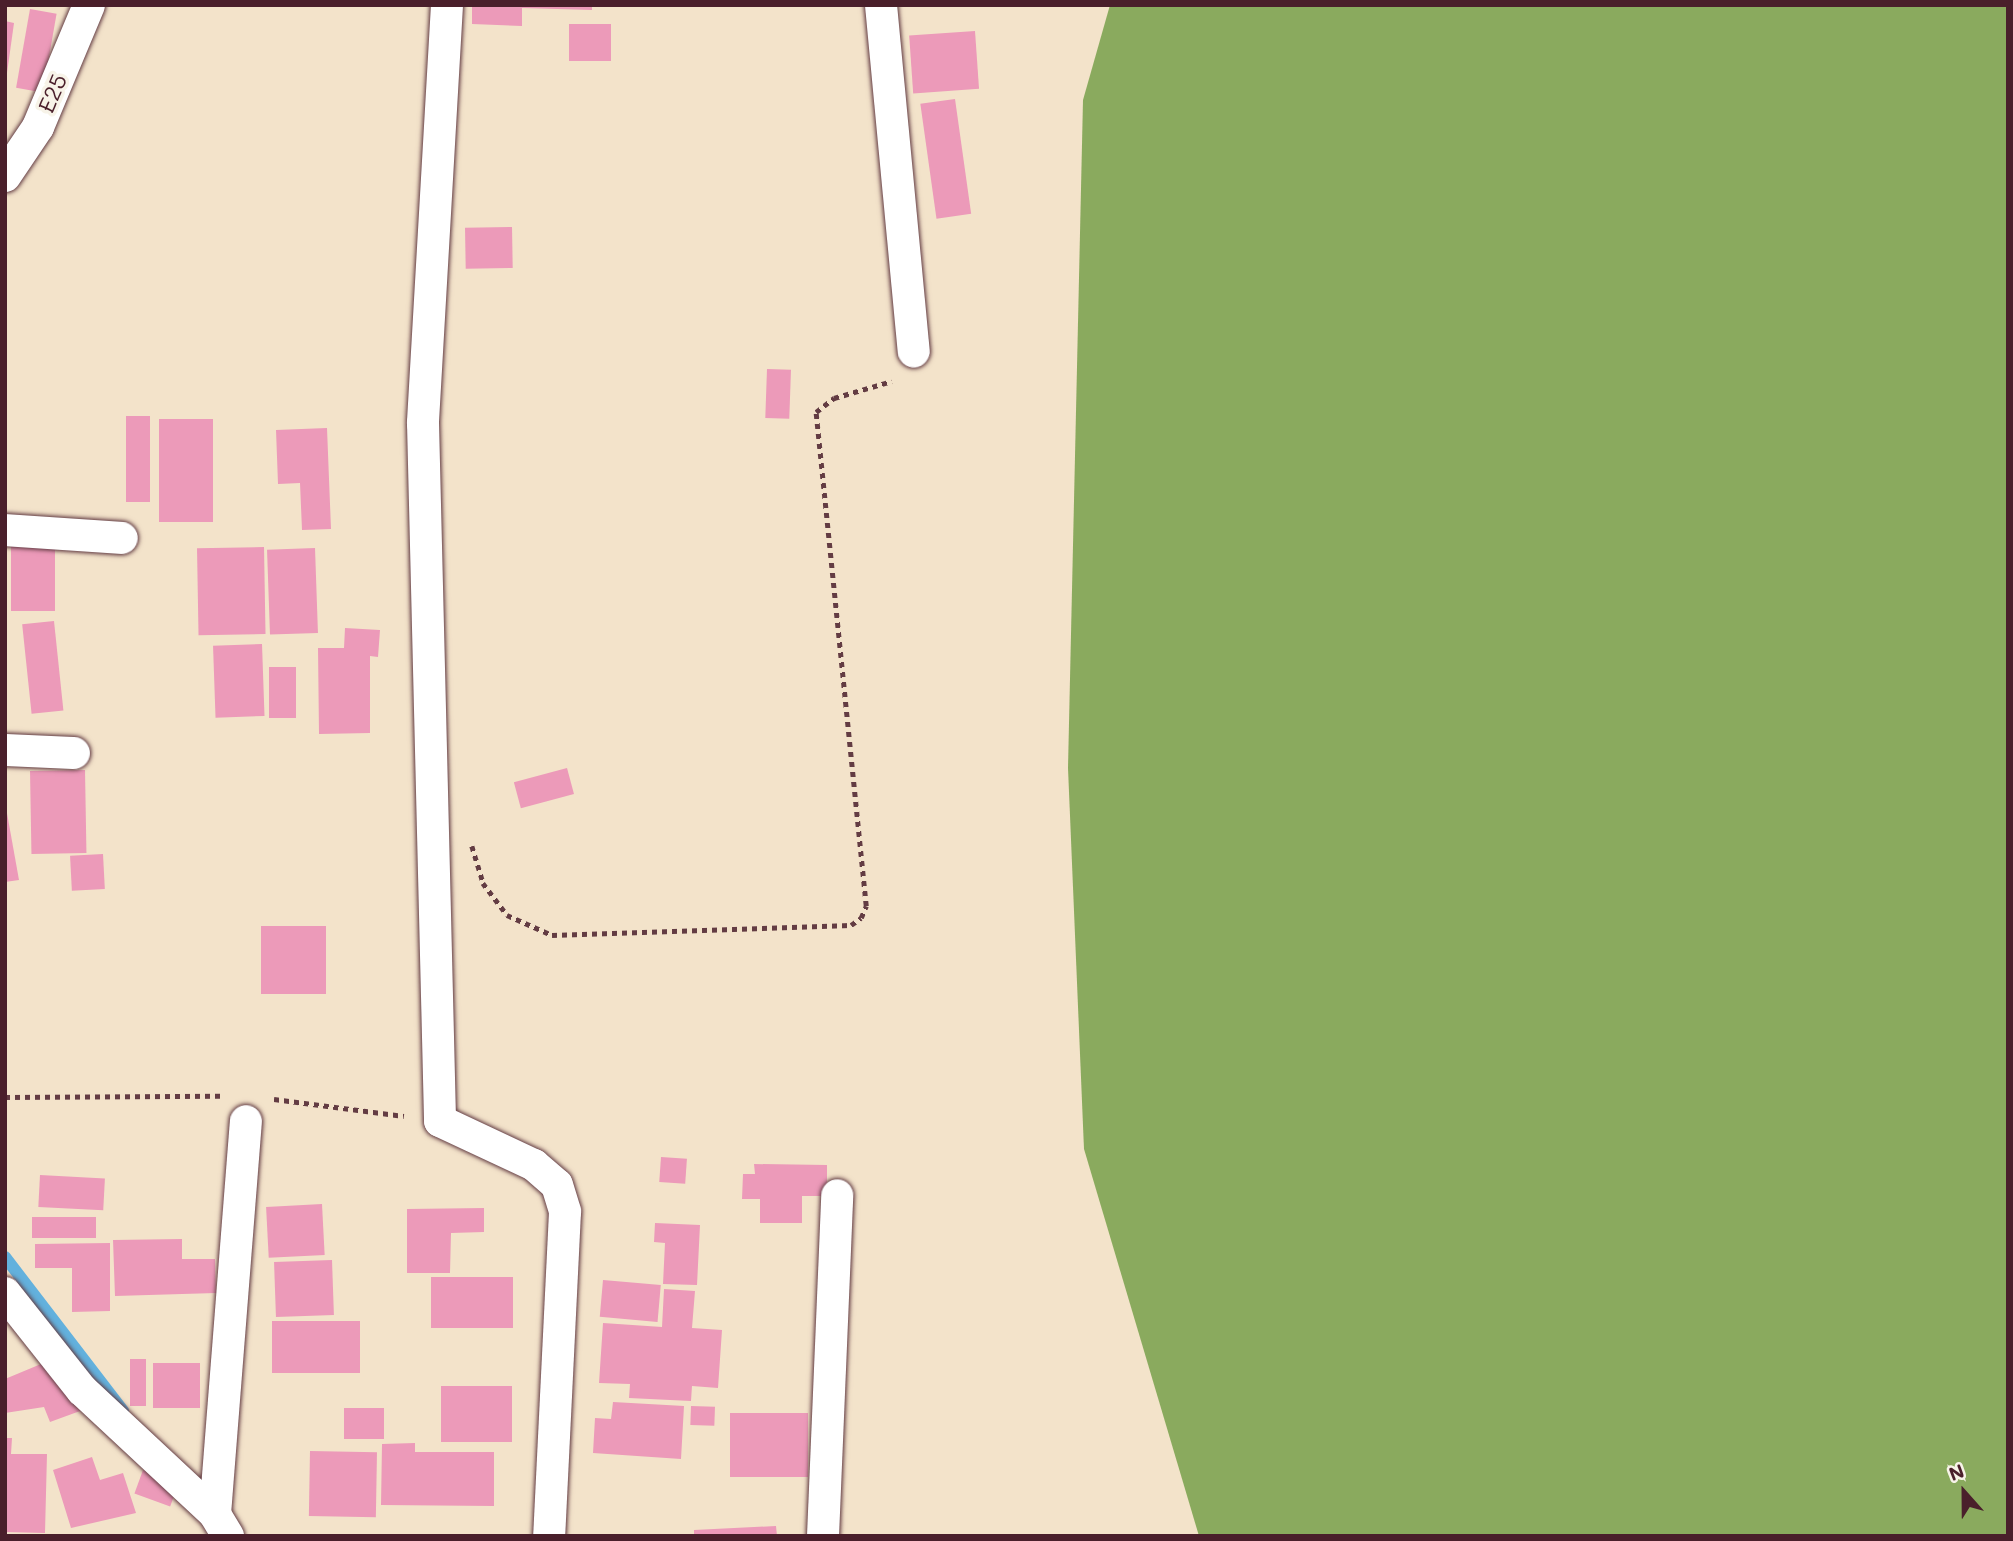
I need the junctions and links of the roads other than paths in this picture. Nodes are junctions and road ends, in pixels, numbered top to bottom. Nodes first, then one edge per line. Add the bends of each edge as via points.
1 (89, 5) edge
2 (447, 5) edge
3 (881, 5) edge
4 (5, 176) edge
5 (914, 351) road end
6 (5, 530) edge
7 (122, 538) dead end
8 (5, 750) edge
9 (74, 752) dead end
10 (246, 1121) dead end
11 (837, 1195) dead end
12 (5, 1293) edge
13 (222, 1525) edge
14 (549, 1536) edge
15 (823, 1536) edge

1 - 4 street, E25 via 38,127
2 - 14 street via 423,423 440,1121 534,1165 557,1185 565,1212
3 - 5 street
6 - 7 street
8 - 9 street
10 - 13 street
11 - 15 street
12 - 13 street via 82,1390

